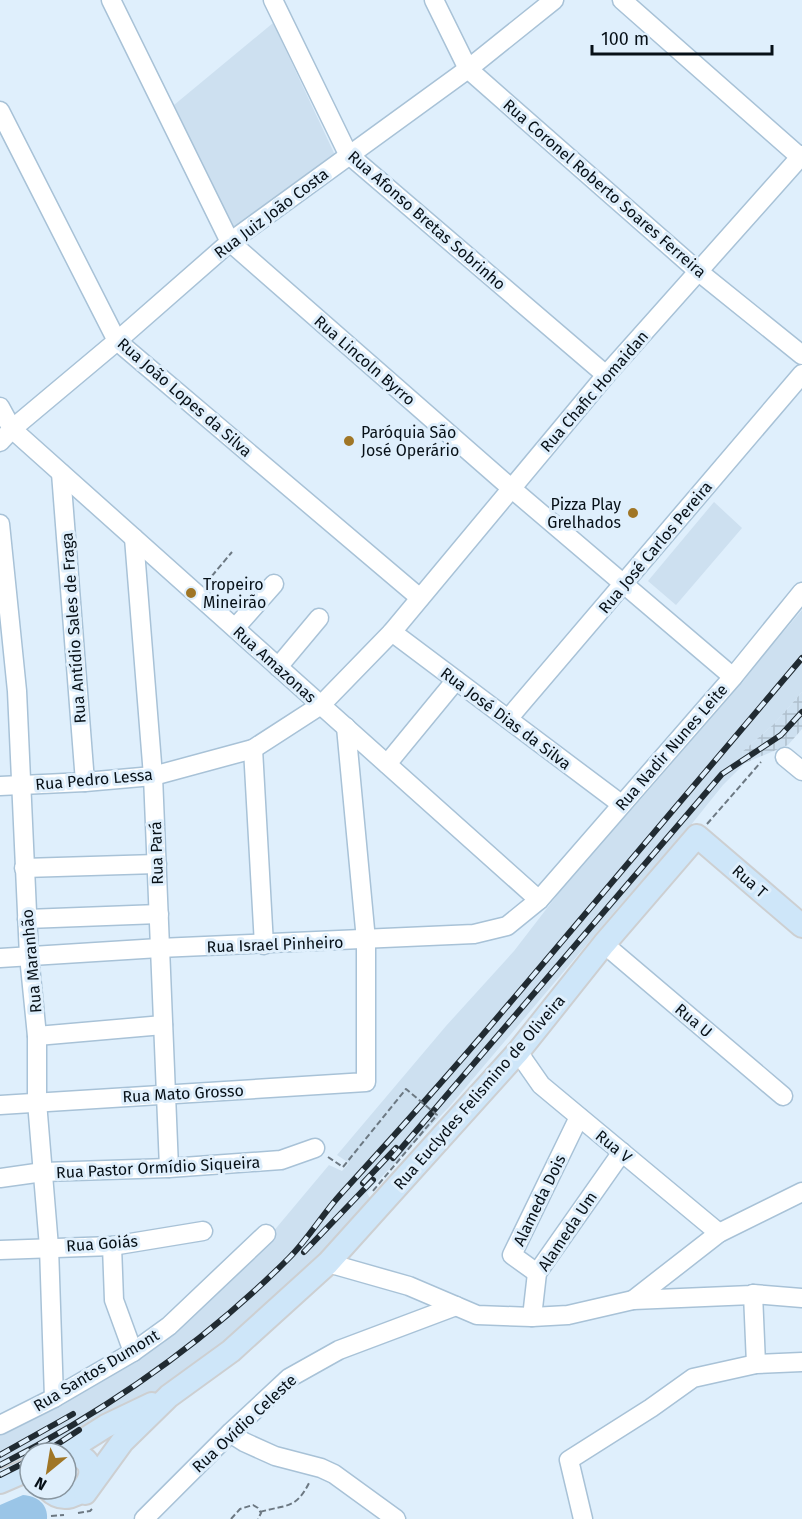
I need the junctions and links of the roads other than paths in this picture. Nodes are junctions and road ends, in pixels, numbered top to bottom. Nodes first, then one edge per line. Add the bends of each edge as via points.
1 (111, 0) edge
2 (273, 0) edge
3 (434, 0) edge
4 (554, 0) edge
5 (622, 0) edge
6 (468, 69) junction
7 (0, 111) edge
8 (348, 154) junction
9 (801, 156) edge
10 (230, 242) junction
11 (699, 272) junction
12 (117, 341) junction
13 (802, 355) edge
14 (802, 374) edge
15 (606, 375) junction
16 (0, 407) edge
17 (6, 435) edge
18 (61, 473) junction
19 (511, 488) junction
20 (0, 524) edge
21 (134, 538) junction
22 (274, 584) dead end
23 (624, 584) junction
24 (802, 592) edge
25 (420, 598) junction
26 (3, 603) edge
27 (319, 618) dead end
28 (235, 628) junction
29 (392, 632) junction
30 (278, 667) junction
31 (733, 677) junction
32 (456, 680) junction
33 (8, 691) edge
34 (321, 705) junction
35 (508, 719) junction
36 (346, 727) junction
37 (253, 749) junction
38 (785, 757) dead end
39 (387, 764) junction
40 (802, 771) edge
41 (153, 776) junction
42 (85, 782) junction
43 (21, 785) junction
44 (0, 786) edge
45 (621, 804) junction
46 (697, 836) joint
47 (157, 864) junction
48 (24, 868) junction
49 (539, 900) junction
50 (159, 914) junction
51 (27, 919) junction
52 (802, 926) edge
53 (366, 940) junction
54 (604, 944) junction
55 (264, 945) junction
56 (159, 948) junction
57 (29, 956) junction
58 (0, 958) edge
59 (163, 1025) junction
60 (37, 1036) junction
61 (518, 1052) junction
62 (166, 1095) junction
63 (783, 1096) dead end
64 (37, 1102) junction
65 (0, 1105) edge
66 (579, 1117) junction
67 (315, 1148) road end
68 (622, 1152) junction
69 (169, 1168) junction
70 (43, 1172) junction
71 (0, 1178) edge
72 (802, 1192) edge
73 (203, 1231) dead end
74 (719, 1233) junction
75 (266, 1234) dead end
76 (112, 1246) junction
77 (49, 1247) junction
78 (0, 1250) edge
79 (328, 1263) junction
80 (537, 1273) junction
81 (753, 1294) junction
82 (802, 1298) edge
83 (633, 1300) junction
84 (456, 1306) junction
85 (532, 1317) junction
86 (133, 1352) junction
87 (802, 1362) edge
88 (756, 1364) junction
89 (169, 1396) junction
90 (54, 1398) junction
91 (0, 1425) edge
92 (230, 1433) junction
93 (78, 1445) edge
94 (78, 1457) edge
95 (18, 1475) edge
96 (0, 1484) edge
97 (82, 1495) junction
98 (50, 1502) edge
99 (144, 1519) edge
100 (396, 1519) edge
101 (583, 1519) edge

1 - 10 street, Rua Lincoln Byrro
2 - 8 street, Rua Afonso Bretas Sobrinho
3 - 6 street, Rua Coronel Roberto Soares Ferreira
4 - 6 street, Rua Juiz João Costa
5 - 9 street
6 - 8 street, Rua Juiz João Costa
6 - 11 street, Rua Coronel Roberto Soares Ferreira
7 - 12 street, Rua João Lopes da Silva
8 - 10 street, Rua Juiz João Costa
8 - 15 street, Rua Afonso Bretas Sobrinho
9 - 11 street, Rua Chafic Homaidan
10 - 12 street, Rua Juiz João Costa
10 - 19 street, Rua Lincoln Byrro
11 - 13 street, Rua Coronel Roberto Soares Ferreira
11 - 15 street, Rua Chafic Homaidan
12 - 17 street, Rua Juiz João Costa
12 - 25 street, Rua João Lopes da Silva
14 - 23 street, Rua José Carlos Pereira
15 - 19 street, Rua Chafic Homaidan
16 - 17 street, Rua Amazonas
17 - 18 street, Rua Amazonas
18 - 21 street, Rua Amazonas
18 - 42 street, Rua Antídio Sales de Fraga
19 - 23 street, Rua Lincoln Byrro
19 - 25 street, Rua Chafic Homaidan
20 - 26 street, Rua Maranhão
21 - 28 street, Rua Amazonas
21 - 41 street, Rua Pará
22 - 28 street
23 - 31 street, Rua Lincoln Byrro
23 - 35 street, Rua José Carlos Pereira
24 - 31 street, Rua Nadir Nunes Leite
25 - 29 street, Rua Chafic Homaidan
26 - 33 street, Rua Maranhão
27 - 30 street
28 - 30 street, Rua Amazonas
29 - 32 street, Rua José Dias da Silva
29 - 34 street, Rua Pedro Lessa
30 - 34 street, Rua Amazonas
31 - 45 street, Rua Nadir Nunes Leite
32 - 35 street, Rua José Dias da Silva
32 - 39 street
33 - 43 street, Rua Maranhão
34 - 36 street, Rua Amazonas
34 - 37 street, Rua Pedro Lessa
35 - 45 street, Rua José Dias da Silva
36 - 39 street, Rua Amazonas
36 - 53 street
37 - 41 street, Rua Pedro Lessa
37 - 55 street
38 - 40 street
39 - 49 street, Rua Amazonas
41 - 42 street, Rua Pedro Lessa
41 - 47 street, Rua Pará
42 - 43 street, Rua Pedro Lessa
43 - 44 street, Rua Pedro Lessa
43 - 48 street, Rua Maranhão
45 - 49 street, Rua Nadir Nunes Leite
46 - 52 main road, Rua T
46 - 54 main road, Rua Euclydes Felismino de Oliveira
47 - 48 street
47 - 50 street, Rua Pará
48 - 51 street, Rua Maranhão
49 - 53 street, Rua Israel Pinheiro via 507,926 474,934
50 - 51 street
50 - 56 street, Rua Pará
51 - 57 street, Rua Maranhão
53 - 55 street, Rua Israel Pinheiro
53 - 62 street, Rua Mato Grosso via 366,1082
54 - 61 main road, Rua Euclydes Felismino de Oliveira
54 - 63 street, Rua U
55 - 56 street, Rua Israel Pinheiro
56 - 57 street, Rua Israel Pinheiro
56 - 59 street, Rua Pará
57 - 58 street, Rua Israel Pinheiro
57 - 60 street, Rua Maranhão
59 - 60 street
59 - 62 street, Rua Pará
60 - 64 street, Rua Maranhão
61 - 66 street, Rua V via 541,1085
61 - 79 main road, Rua Euclydes Felismino de Oliveira
62 - 64 street, Rua Mato Grosso
62 - 69 street, Rua Pará
64 - 65 street, Rua Mato Grosso
64 - 70 street, Rua Maranhão
66 - 68 street, Rua V
66 - 80 street, Alameda Dois via 512,1255
67 - 69 street, Rua Pastor Ormídio Siqueira via 281,1160
68 - 74 street, Rua V
68 - 80 street, Alameda Um
69 - 70 street, Rua Pastor Ormídio Siqueira
70 - 71 street, Rua Pastor Ormídio Siqueira
70 - 77 street, Rua Maranhão
72 - 74 street
73 - 76 street, Rua Goiás
74 - 83 street
75 - 86 street, Rua Santos Dumont via 169,1326
76 - 77 street, Rua Goiás
76 - 86 street via 114,1300
77 - 78 street, Rua Goiás
77 - 90 street, Rua Maranhão
79 - 84 street via 409,1286
79 - 89 main road, Rua Euclydes Felismino de Oliveira via 231,1351
80 - 85 street, Alameda Um
81 - 82 street
81 - 83 street
81 - 88 street
83 - 85 street via 568,1315
84 - 85 street via 477,1315
84 - 92 street, Rua Ovídio Celeste via 339,1350 289,1378
86 - 90 street, Rua Santos Dumont
87 - 88 street
88 - 101 street via 693,1378 569,1460
89 - 93 main road via 106,1426
89 - 97 main road via 122,1442
90 - 91 street, Rua Santos Dumont
92 - 99 street, Rua Ovídio Celeste
92 - 100 street via 275,1456 328,1470
94 - 97 main road via 88,1465 91,1479
95 - 96 main road
96 - 98 main road
97 - 98 main road

